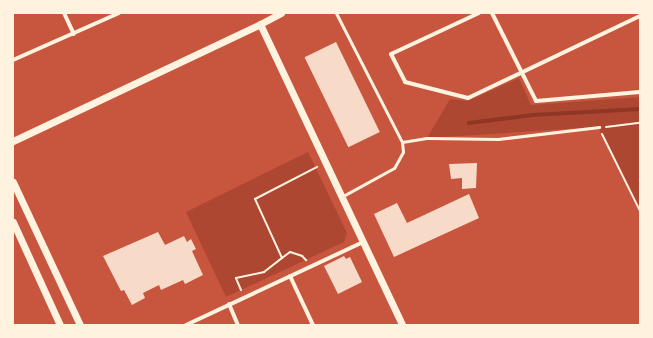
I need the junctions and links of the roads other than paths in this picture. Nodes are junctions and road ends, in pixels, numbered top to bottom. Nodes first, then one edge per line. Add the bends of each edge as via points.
1 (64, 13) edge
2 (119, 13) edge
3 (281, 13) edge
4 (336, 13) edge
5 (479, 13) edge
6 (492, 13) edge
7 (640, 16) edge
8 (260, 24) junction
9 (74, 34) junction
10 (13, 60) edge
11 (522, 72) junction
12 (640, 92) edge
13 (599, 127) road end
14 (13, 141) edge
15 (402, 142) junction
16 (13, 182) edge
17 (341, 196) junction
18 (13, 222) edge
19 (363, 242) junction
20 (290, 276) junction
21 (229, 304) junction
22 (60, 325) edge
23 (80, 325) edge
24 (186, 325) edge
25 (238, 325) edge
26 (313, 325) edge
27 (402, 325) edge

1 - 9 street
2 - 9 street
3 - 8 street
4 - 15 lane
5 - 11 street via 391,54 405,82 468,98
6 - 11 street
7 - 11 street
8 - 14 street
8 - 17 street
9 - 10 street
11 - 12 street via 536,101
13 - 15 lane via 498,139 428,138
15 - 17 lane via 403,152 394,168
16 - 23 street
17 - 19 street
18 - 22 street
19 - 20 street
19 - 27 street
20 - 21 street
20 - 26 street
21 - 24 street
21 - 25 street

